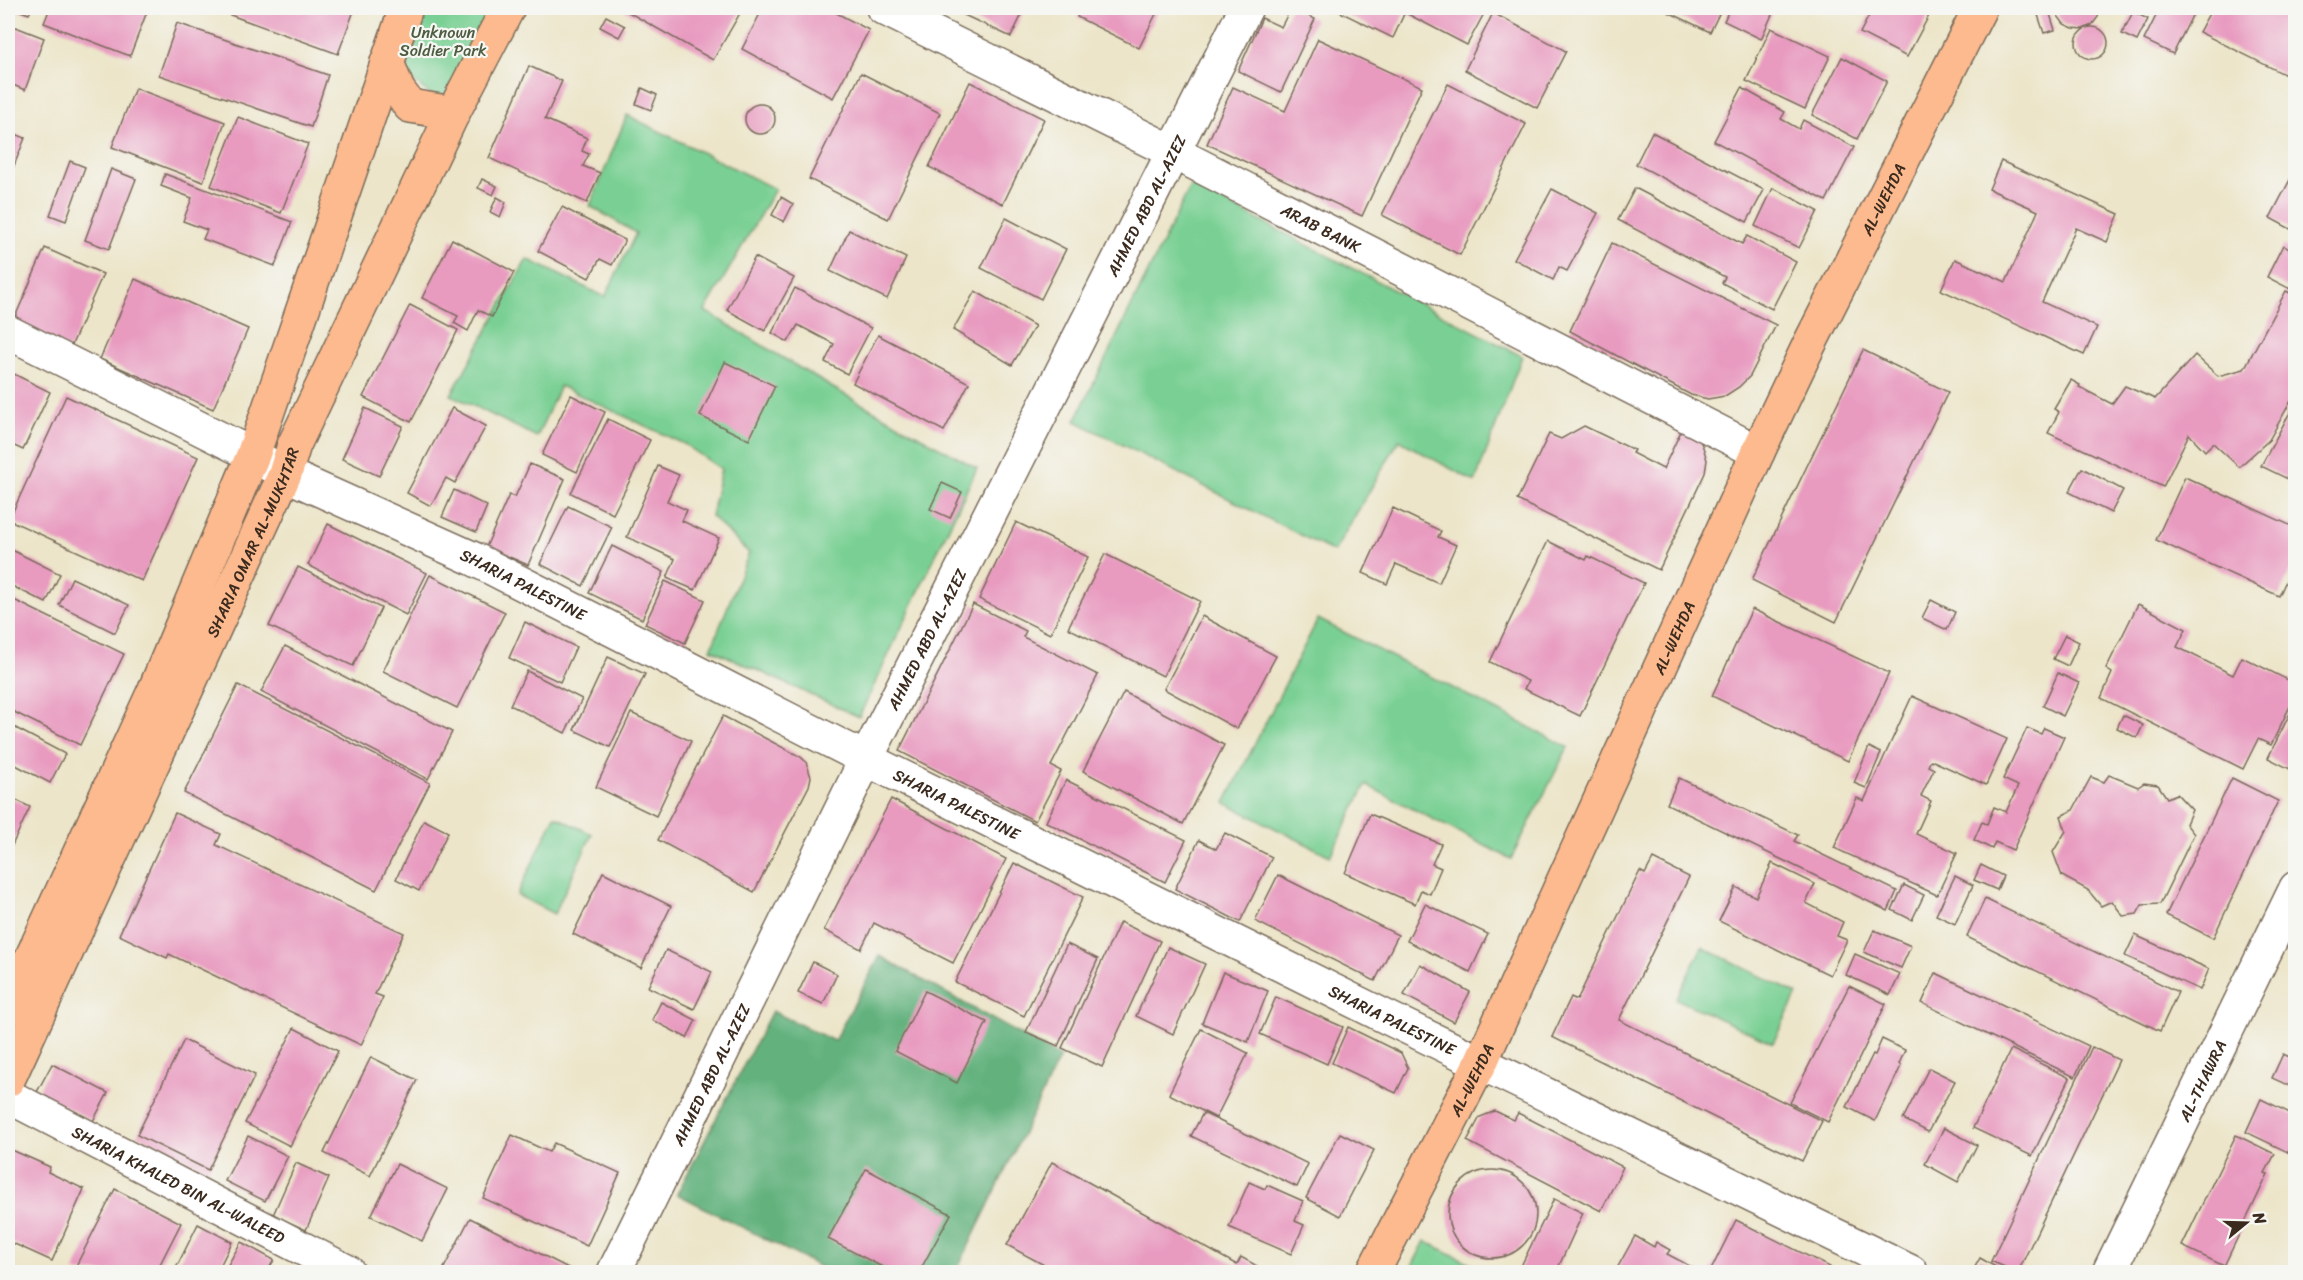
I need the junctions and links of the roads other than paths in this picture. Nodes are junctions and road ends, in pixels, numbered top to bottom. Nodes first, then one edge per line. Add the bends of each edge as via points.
1 (406, 8) edge
2 (508, 8) edge
3 (883, 8) edge
4 (1246, 8) edge
5 (1980, 8) edge
6 (387, 62) junction
7 (453, 113) junction
8 (1171, 151) junction
9 (8, 332) edge
10 (1758, 452) junction
11 (253, 455) junction
12 (285, 474) junction
13 (866, 759) junction
14 (2295, 888) edge
15 (8, 1009) edge
16 (1481, 1062) junction
17 (8, 1080) edge
18 (8, 1096) edge
19 (348, 1272) edge
20 (614, 1272) edge
21 (1373, 1272) edge
22 (1911, 1272) edge
23 (2109, 1272) edge

1 - 6 main road, SHARIA OMAR AL-MUKHTAR
2 - 7 main road, SHARIA OMAR AL-MUKHTAR
3 - 8 street, ARAB BANK
4 - 8 street, AHMED ABD AL-AZEZ
5 - 10 main road, AL-WEHDA
6 - 7 main road via 398,90 410,106
6 - 11 main road, SHARIA OMAR AL-MUKHTAR
7 - 12 main road, SHARIA OMAR AL-MUKHTAR via 294,445
8 - 10 street, ARAB BANK
8 - 13 street, AHMED ABD AL-AZEZ
9 - 11 street, SHARIA PALESTINE
10 - 16 main road, AL-WEHDA
11 - 12 street, SHARIA PALESTINE
11 - 15 main road, SHARIA OMAR AL-MUKHTAR via 155,689
12 - 13 street, SHARIA PALESTINE via 474,559
12 - 17 main road, SHARIA OMAR AL-MUKHTAR
13 - 16 street, SHARIA PALESTINE
13 - 20 street, AHMED ABD AL-AZEZ
14 - 23 street, AL-THAWRA
16 - 21 main road, AL-WEHDA
16 - 22 street, SHARIA PALESTINE
18 - 19 street, SHARIA KHALED BIN AL-WALEED

